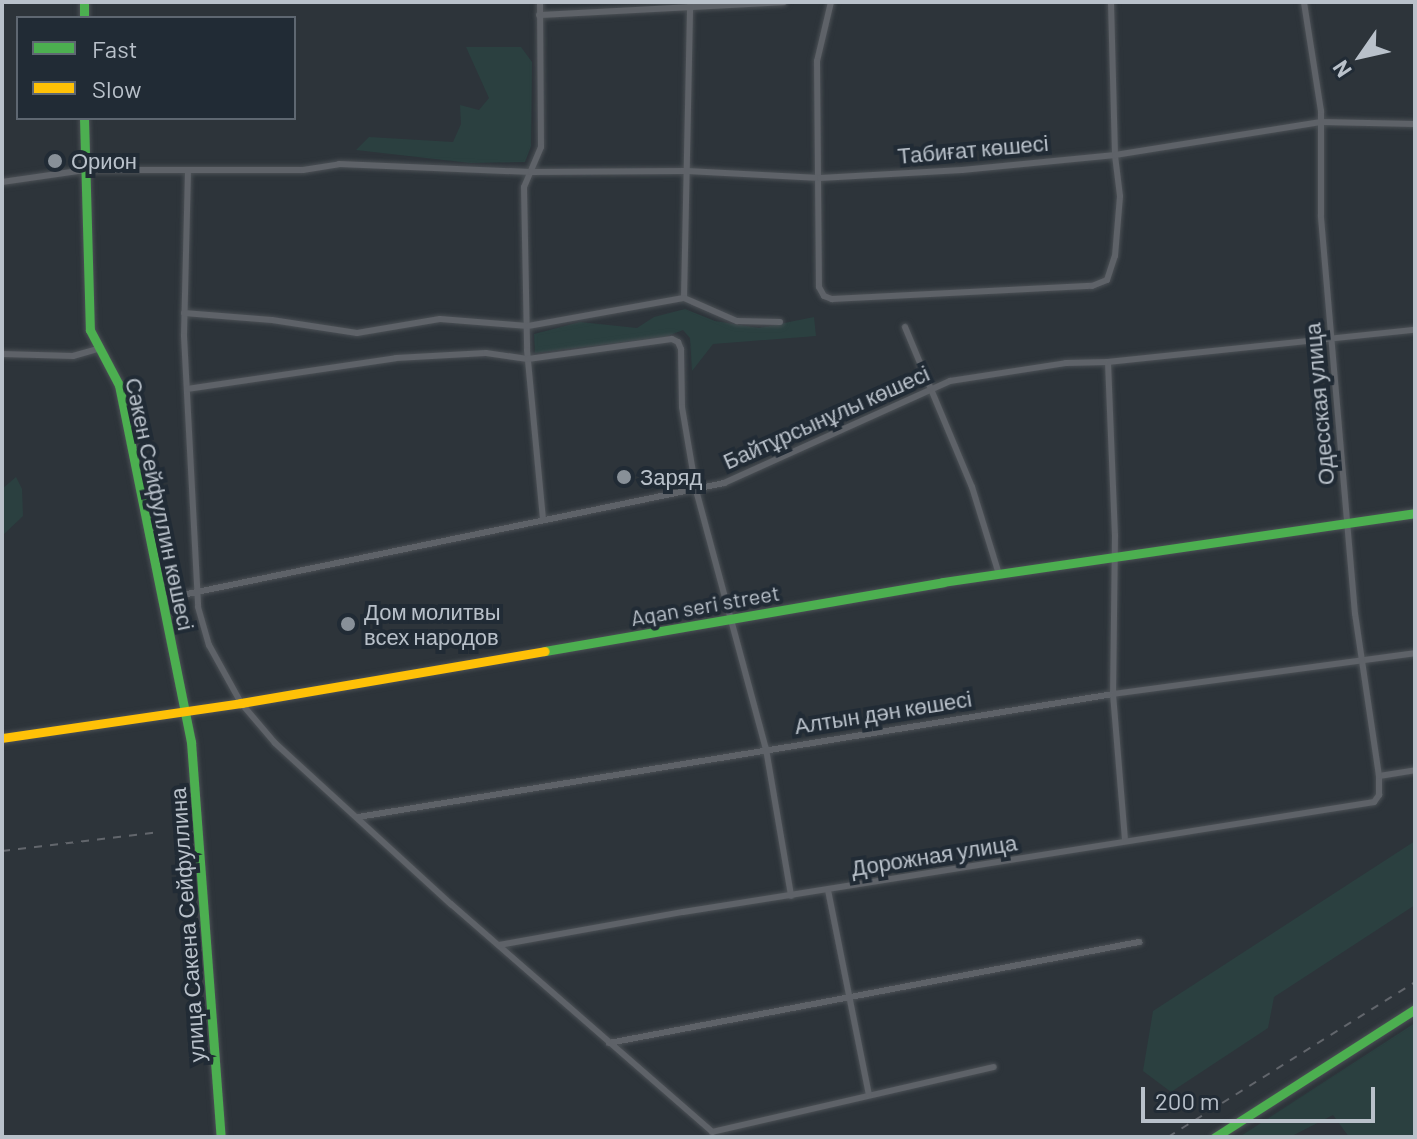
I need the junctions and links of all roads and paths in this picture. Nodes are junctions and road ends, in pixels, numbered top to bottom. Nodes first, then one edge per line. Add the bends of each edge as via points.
1 (540, 2) edge
2 (784, 2) edge
3 (831, 2) edge
4 (1111, 2) edge
5 (1304, 2) edge
6 (690, 6) edge
7 (539, 15) junction
8 (84, 120) edge
9 (1322, 122) junction
10 (1415, 124) edge
11 (1115, 155) junction
12 (85, 170) junction
13 (188, 171) junction
14 (687, 171) junction
15 (531, 172) junction
16 (820, 178) junction
17 (2, 182) edge
18 (684, 298) junction
19 (184, 313) junction
20 (780, 322) dead end
21 (528, 326) junction
22 (905, 327) dead end
23 (1415, 330) edge
24 (1332, 337) junction
25 (98, 349) junction
26 (2, 354) edge
27 (528, 359) junction
28 (1108, 362) junction
29 (187, 389) junction
30 (931, 389) junction
31 (696, 490) junction
32 (1415, 513) edge
33 (543, 518) junction
34 (1347, 523) junction
35 (1112, 558) junction
36 (999, 574) junction
37 (198, 592) junction
38 (163, 599) junction
39 (733, 618) junction
40 (1415, 653) edge
41 (1360, 661) junction
42 (1113, 694) junction
43 (241, 703) junction
44 (185, 711) junction
45 (2, 738) edge
46 (766, 749) junction
47 (1415, 770) edge
48 (1379, 776) junction
49 (1374, 802) joint
50 (358, 817) junction
51 (1125, 841) junction
52 (828, 890) junction
53 (791, 896) junction
54 (1139, 942) dead end
55 (499, 945) junction
56 (850, 994) junction
57 (1415, 1009) edge
58 (609, 1043) junction
59 (994, 1067) dead end
60 (869, 1095) junction
61 (221, 1137) edge
62 (1215, 1137) edge

1 - 7 street
2 - 6 street
3 - 16 street via 817,61
4 - 11 street
5 - 9 street, Одесская улица
6 - 7 street
6 - 14 street
7 - 15 street via 541,147
8 - 12 street, Сәкен Сейфуллин көшесі
9 - 10 street, Табиғат көшесі
9 - 11 street, Табиғат көшесі
9 - 24 street, Одесская улица via 1321,215
11 - 16 street, Табиғат көшесі
11 - 16 street via 1120,196 1112,273 1092,286 824,296 819,287
12 - 13 street, Табиғат көшесі
12 - 17 street, Табиғат көшесі
12 - 25 street, Сәкен Сейфуллин көшесі via 90,330
13 - 15 street, Табиғат көшесі via 303,170 339,164
13 - 19 street
14 - 15 street, Табиғат көшесі
14 - 16 street, Табиғат көшесі
14 - 18 street
15 - 21 street via 524,187
18 - 20 street via 737,321
18 - 21 street
19 - 21 street via 357,333 440,319
19 - 29 street
21 - 27 street
22 - 30 street
23 - 24 street, Байтұрсынұлы көшесі
24 - 28 street, Байтұрсынұлы көшесі
24 - 34 street, Одесская улица
25 - 26 street via 73,356
25 - 38 street, Сәкен Сейфуллин көшесі via 119,385
27 - 29 street via 486,353 396,358
27 - 31 street via 678,342
27 - 33 street
28 - 30 street, Байтұрсынұлы көшесі via 1066,363 950,381
28 - 35 street
29 - 37 street
30 - 31 street, Байтұрсынұлы көшесі via 766,467
30 - 36 street via 972,487
31 - 33 street, Байтұрсынұлы көшесі
31 - 39 street
32 - 34 street, Aqan seri street
33 - 37 street, Байтұрсынұлы көшесі
34 - 35 street, Aqan seri street
34 - 41 street, Одесская улица
35 - 36 street, Aqan seri street
35 - 42 street
36 - 39 street, Aqan seri street
37 - 38 street, Байтұрсынұлы көшесі
37 - 43 street via 209,645
38 - 44 street, Сәкен Сейфуллин көшесі
39 - 43 street, Aqan seri street
39 - 46 street
40 - 41 street, Алтын дән көшесі
41 - 42 street, Алтын дән көшесі
41 - 48 street, Одесская улица
42 - 46 street, Алтын дән көшесі
42 - 51 street
43 - 44 street, Aqan seri street
43 - 50 street via 275,743
44 - 45 street, Aqan seri street
44 - 61 street, улица Сакена Сейфуллина
46 - 50 street, Алтын дән көшесі
46 - 53 street
47 - 48 street
48 - 49 street, Одесская улица
49 - 51 street, Дорожная улица
50 - 55 street
51 - 52 street, Дорожная улица
52 - 53 street, Дорожная улица
52 - 56 street
53 - 55 street, Дорожная улица
54 - 56 street
55 - 58 street
56 - 58 street
56 - 60 street
57 - 62 street
58 - 60 street via 705,1128 718,1133
59 - 60 street

